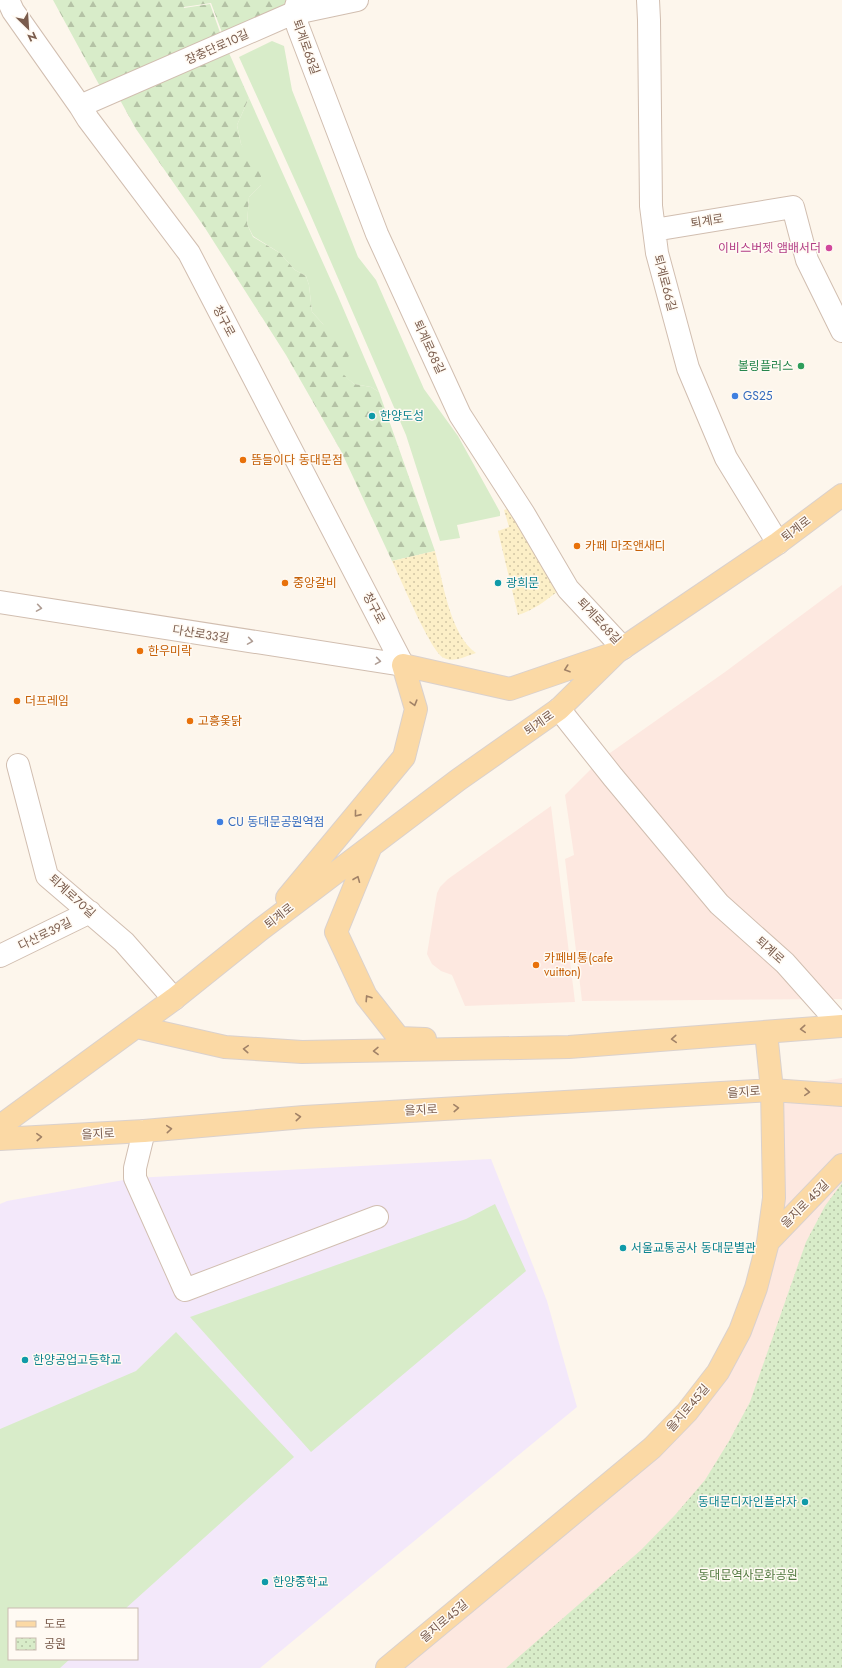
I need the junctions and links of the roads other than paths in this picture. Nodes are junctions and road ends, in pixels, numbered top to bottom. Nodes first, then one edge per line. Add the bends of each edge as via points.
1 (8, 0) edge
2 (357, 0) edge
3 (648, 0) edge
4 (296, 7) edge
5 (80, 106) junction
6 (654, 230) junction
7 (842, 331) edge
8 (842, 495) edge
9 (778, 543) junction
10 (0, 602) edge
11 (620, 650) junction
12 (403, 665) junction
13 (560, 709) junction
14 (18, 765) dead end
15 (372, 844) junction
16 (90, 912) junction
17 (260, 930) junction
18 (0, 956) edge
19 (174, 999) junction
20 (842, 1026) edge
21 (136, 1027) junction
22 (766, 1032) junction
23 (569, 1047) junction
24 (772, 1090) junction
25 (842, 1095) edge
26 (0, 1126) edge
27 (144, 1132) junction
28 (0, 1138) edge
29 (842, 1166) edge
30 (377, 1216) dead end
31 (768, 1242) junction
32 (387, 1668) edge

1 - 5 street, 청구로 via 13,11
2 - 4 street, 장충단로10길
3 - 6 street, 퇴계로66길 via 650,206
4 - 5 street, 장충단로10길
4 - 11 street, 퇴계로68길 via 377,234 460,415 524,514 568,589
5 - 12 street, 청구로 via 188,253
6 - 7 street, 퇴계로 via 793,207 807,260
6 - 9 street, 퇴계로66길 via 657,253 688,368 726,458
8 - 9 main road, 퇴계로
9 - 11 main road, 퇴계로
10 -> 12 street, 다산로33길
11 -> 12 main road via 510,689
11 - 13 main road, 퇴계로
12 -> 17 main road via 416,709 404,757
13 - 15 main road, 퇴계로
13 - 20 street, 퇴계로 via 719,904 785,963
14 - 16 street, 퇴계로70길 via 47,876
15 - 17 main road, 퇴계로
23 -> 15 main road via 399,1038 366,996 336,932
16 - 18 street, 다산로39길
16 - 19 street, 퇴계로70길 via 124,942
17 - 19 main road, 퇴계로
19 - 21 main road, 퇴계로
20 -> 22 main road
23 -> 21 main road via 302,1052 224,1047
21 - 26 main road, 퇴계로
22 -> 23 main road
22 - 24 main road, 을지로45길
24 -> 25 main road, 을지로
27 -> 24 main road, 을지로 via 304,1117
24 - 31 main road, 을지로45길 via 774,1198
28 -> 27 main road, 을지로
27 - 30 street via 135,1178 185,1290
29 - 31 main road, 을지로 45길
31 - 32 main road, 을지로45길 via 756,1288 740,1331 718,1372 687,1412 652,1448

